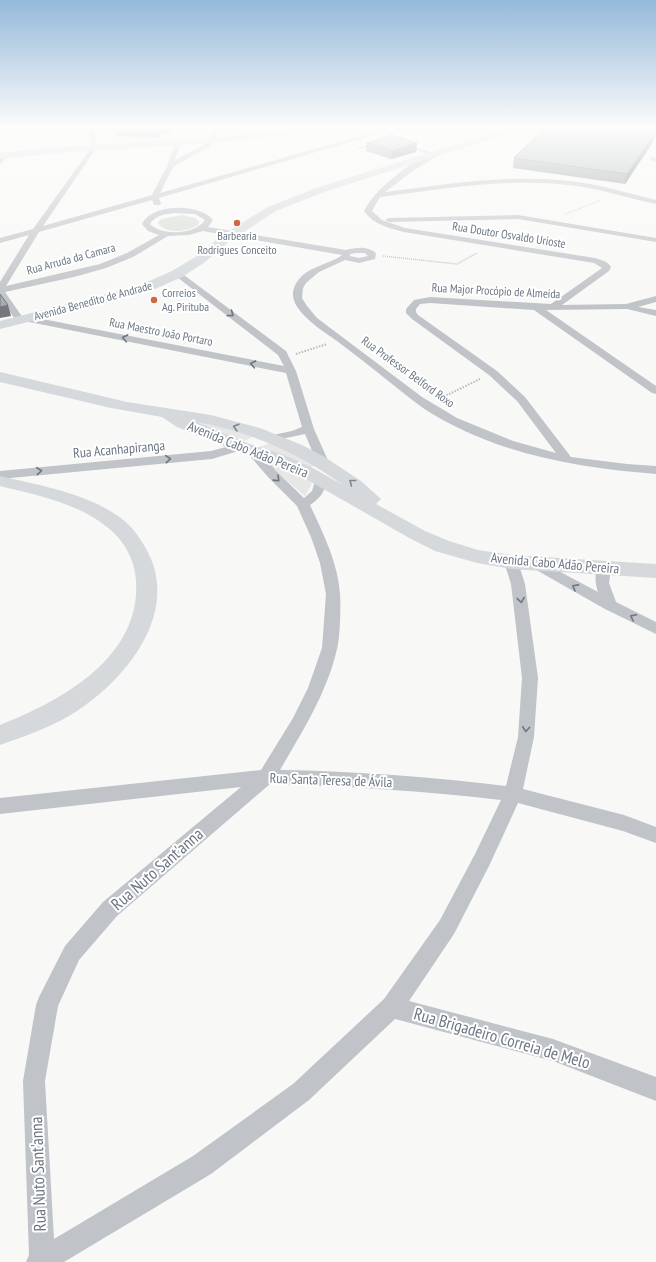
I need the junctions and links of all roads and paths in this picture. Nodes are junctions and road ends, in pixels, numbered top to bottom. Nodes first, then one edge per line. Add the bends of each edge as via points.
1 (67, 186) edge
2 (160, 186) edge
3 (190, 186) edge
4 (333, 186) edge
5 (389, 186) edge
6 (457, 186) edge
7 (583, 186) edge
8 (617, 193) junction
9 (378, 195) junction
10 (155, 196) junction
11 (656, 202) edge
12 (160, 213) junction
13 (378, 221) junction
14 (547, 221) junction
15 (202, 228) junction
16 (7, 230) dead end
17 (36, 230) junction
18 (234, 233) junction
19 (166, 234) junction
20 (0, 240) edge
21 (656, 240) edge
22 (492, 244) junction
23 (346, 255) junction
24 (373, 255) joint
25 (177, 274) junction
26 (0, 290) edge
27 (656, 299) edge
28 (536, 307) junction
29 (554, 307) junction
30 (626, 307) junction
31 (656, 312) edge
32 (23, 320) junction
33 (0, 325) edge
34 (341, 340) junction
35 (284, 357) junction
36 (291, 371) junction
37 (493, 373) junction
38 (0, 377) edge
39 (656, 391) edge
40 (427, 405) junction
41 (168, 414) junction
42 (308, 429) junction
43 (272, 438) junction
44 (247, 450) junction
45 (566, 458) junction
46 (656, 470) edge
47 (322, 472) junction
48 (0, 475) edge
49 (0, 481) edge
50 (303, 504) junction
51 (511, 562) junction
52 (536, 564) junction
53 (604, 568) junction
54 (656, 570) edge
55 (610, 605) junction
56 (656, 629) edge
57 (0, 736) edge
58 (266, 777) junction
59 (513, 794) junction
60 (0, 806) edge
61 (656, 836) edge
62 (392, 1007) junction
63 (656, 1089) edge
64 (41, 1262) edge

1 - 17 street
2 - 10 street
3 - 10 street
4 - 18 main road, Avenida Benedito de Andrade via 272,210
5 - 9 street
6 - 9 street
7 - 8 street
8 - 11 street
8 - 14 path
9 - 13 street via 368,211
10 - 12 street
10 - 17 street
12 - 15 street via 200,213 209,220
12 - 19 street via 149,218 146,224 151,230
13 - 14 street via 505,217
13 - 22 street, Rua Doutor Osvaldo Urioste via 404,230
14 - 21 street
15 - 18 street
15 - 19 street via 186,233
16 - 17 street
17 - 20 street
17 - 26 street
18 - 23 street
18 - 25 main road, Avenida Benedito de Andrade
19 - 26 street, Rua Arruda da Camara via 117,261
22 - 24 path via 457,264
22 - 29 street, Rua Doutor Osvaldo Urioste via 606,265 606,269
23 - 24 street via 352,260 362,261 370,259
23 - 34 street, Rua Professor Belford Roxo via 305,278 299,286 297,296 302,307 314,320
25 - 32 main road, Avenida Benedito de Andrade via 143,289
25 -> 35 street via 273,345
26 - 32 street
27 - 30 street, Rua Major Procópio de Almeida
28 - 29 street, Rua Major Procópio de Almeida
28 - 37 street, Rua Major Procópio de Almeida via 430,300 413,305 411,313 415,317
28 - 39 street
29 - 30 street, Rua Major Procópio de Almeida
30 - 31 street
32 - 33 main road, Avenida Benedito de Andrade
36 -> 32 street, Rua Maestro João Portaro
34 - 35 path
34 - 40 street, Rua Professor Belford Roxo
35 - 36 street
36 - 42 street
37 - 40 path
37 - 45 street, Rua Major Procópio de Almeida via 521,399
38 - 41 main road, Avenida Cabo Adão Pereira
40 - 45 street, Rua Professor Belford Roxo via 452,420 496,440
43 -> 41 main road, Avenida Cabo Adão Pereira via 212,420
41 - 44 main road, Avenida Cabo Adão Pereira
42 - 43 street
42 - 47 street
43 - 44 main road via 254,440
43 - 47 main road, Avenida Cabo Adão Pereira via 299,450
44 - 47 main road, Avenida Cabo Adão Pereira
48 -> 44 street, Rua Acanhapiranga
44 -> 50 street, Rua Nuto Sant'anna
45 - 46 street, Rua Professor Belford Roxo via 623,469
47 - 50 street via 318,492
47 - 51 main road, Avenida Cabo Adão Pereira via 341,493 418,535 442,546
49 - 57 main road via 32,488 108,518 129,537 143,561 148,586 146,613 129,648 105,675 69,704
50 - 58 street, Rua Nuto Sant'anna via 325,556 333,594 330,648 316,688
51 - 52 main road, Avenida Cabo Adão Pereira
51 -> 59 street via 518,584 530,678 526,737
52 - 53 main road, Avenida Cabo Adão Pereira
55 -> 52 street
53 - 54 main road, Avenida Cabo Adão Pereira
53 - 55 street via 602,583
56 -> 55 street
58 - 59 street, Rua Santa Teresa de Ávila via 337,778
58 - 60 street, Rua Santa Teresa de Ávila
58 - 64 street, Rua Nuto Sant'anna via 110,909 72,953 46,1004 34,1081
59 - 61 street, Rua Santa Teresa de Ávila via 624,823
59 - 62 street via 447,927
62 - 63 street, Rua Brigadeiro Correia de Melo via 553,1050
62 - 64 street via 301,1092 202,1165

